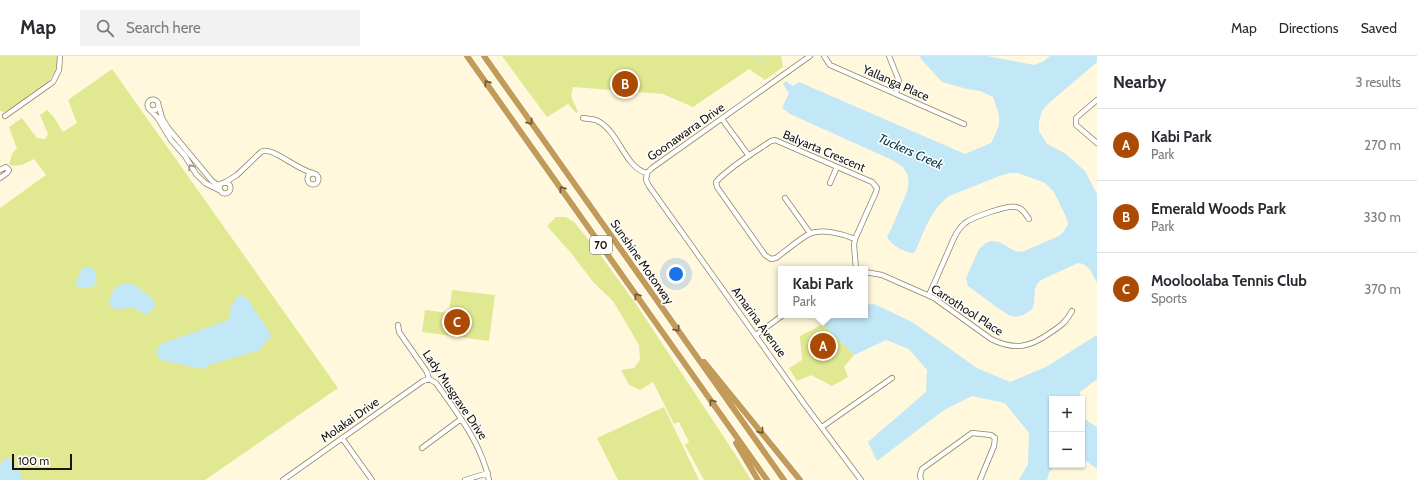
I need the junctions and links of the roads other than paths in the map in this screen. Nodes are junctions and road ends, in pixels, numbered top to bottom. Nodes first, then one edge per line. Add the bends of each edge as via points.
1 (60, 56) edge
2 (468, 56) edge
3 (484, 56) edge
4 (810, 56) edge
5 (824, 56) edge
6 (889, 56) edge
7 (896, 93) junction
8 (1097, 100) edge
9 (158, 103) junction
10 (149, 109) junction
11 (5, 116) dead end
12 (583, 118) dead end
13 (722, 119) junction
14 (964, 124) dead end
15 (1097, 143) edge
16 (749, 156) junction
17 (837, 167) junction
18 (299, 168) junction
19 (0, 170) edge
20 (313, 173) junction
21 (647, 173) junction
22 (237, 175) junction
23 (0, 178) edge
24 (308, 181) junction
25 (830, 183) dead end
26 (222, 184) junction
27 (230, 187) junction
28 (221, 191) junction
29 (785, 198) dead end
30 (1029, 219) dead end
31 (810, 233) junction
32 (855, 239) junction
33 (856, 266) edge
34 (868, 272) edge
35 (929, 295) junction
36 (1072, 311) dead end
37 (779, 318) edge
38 (398, 325) dead end
39 (756, 335) junction
40 (699, 360) junction
41 (892, 378) dead end
42 (429, 379) junction
43 (461, 419) junction
44 (822, 427) junction
45 (734, 434) junction
46 (342, 438) junction
47 (422, 448) dead end
48 (488, 473) junction
49 (283, 480) edge
50 (372, 480) edge
51 (465, 480) edge
52 (489, 480) edge
53 (758, 480) edge
54 (767, 480) edge
55 (784, 480) edge
56 (800, 480) edge
57 (861, 480) edge
58 (921, 480) edge
59 (980, 480) edge

1 - 11 street via 60,67 53,82
45 -> 2 highway, Sunshine Motorway / 70
3 -> 40 highway, Sunshine Motorway / 70
4 - 13 street, Goonawarra Drive
5 - 7 street, Yallanga Place via 830,65
6 - 7 street via 899,81
7 - 14 street, Yallanga Place
8 - 15 street via 1076,118 1076,125
9 - 10 street via 156,109
9 - 10 street via 154,99 149,100
9 - 26 street via 164,121 174,136 212,181 218,185
28 -> 10 street via 205,183 196,174 158,117
12 - 21 street, Goonawarra Drive via 597,120 606,127 638,170
13 - 16 street
13 - 21 street, Goonawarra Drive
16 - 17 street, Balyarta Crescent via 775,140
16 - 31 street, Balyarta Crescent via 716,182 717,188 765,255 771,259 776,258
17 - 25 street
17 - 32 street, Balyarta Crescent via 872,182 877,188
18 - 20 street
18 - 22 street via 265,150
18 - 24 street
19 - 23 street via 4,167 9,170
20 - 24 street via 308,176
20 - 24 street via 318,181 313,184
21 - 39 street, Amarina Avenue via 646,180 649,186
22 - 26 street
22 - 27 street
26 - 27 street via 227,183
26 - 28 street
27 - 28 street via 228,193
29 - 31 street
30 - 35 street via 1023,210 1008,206 966,222 958,230
31 - 32 street via 839,233
32 - 33 street, Balyarta Crescent
34 - 35 street, Carrothool Place via 882,274
35 - 36 street, Carrothool Place via 991,339 1015,347 1030,345 1040,340 1066,323
37 - 39 street
38 - 42 street, Lady Musgrave Drive via 399,332 427,372
39 - 44 street, Amarina Avenue
40 - 55 highway, Sunshine Motorway
40 -> 56 highway, 70 via 706,363
41 - 44 street
42 - 43 street, Lady Musgrave Drive via 436,383
42 - 46 street, Molakai Drive
43 - 47 street
43 - 48 street, Lady Musgrave Drive via 476,441
44 - 57 street, Amarina Avenue
45 - 53 highway, 70
45 - 54 highway, Sunshine Motorway
46 - 49 street, Molakai Drive
46 - 50 street
48 - 51 street
48 - 52 street, Lady Musgrave Drive
58 - 59 street via 922,469 972,433 991,435 995,438

